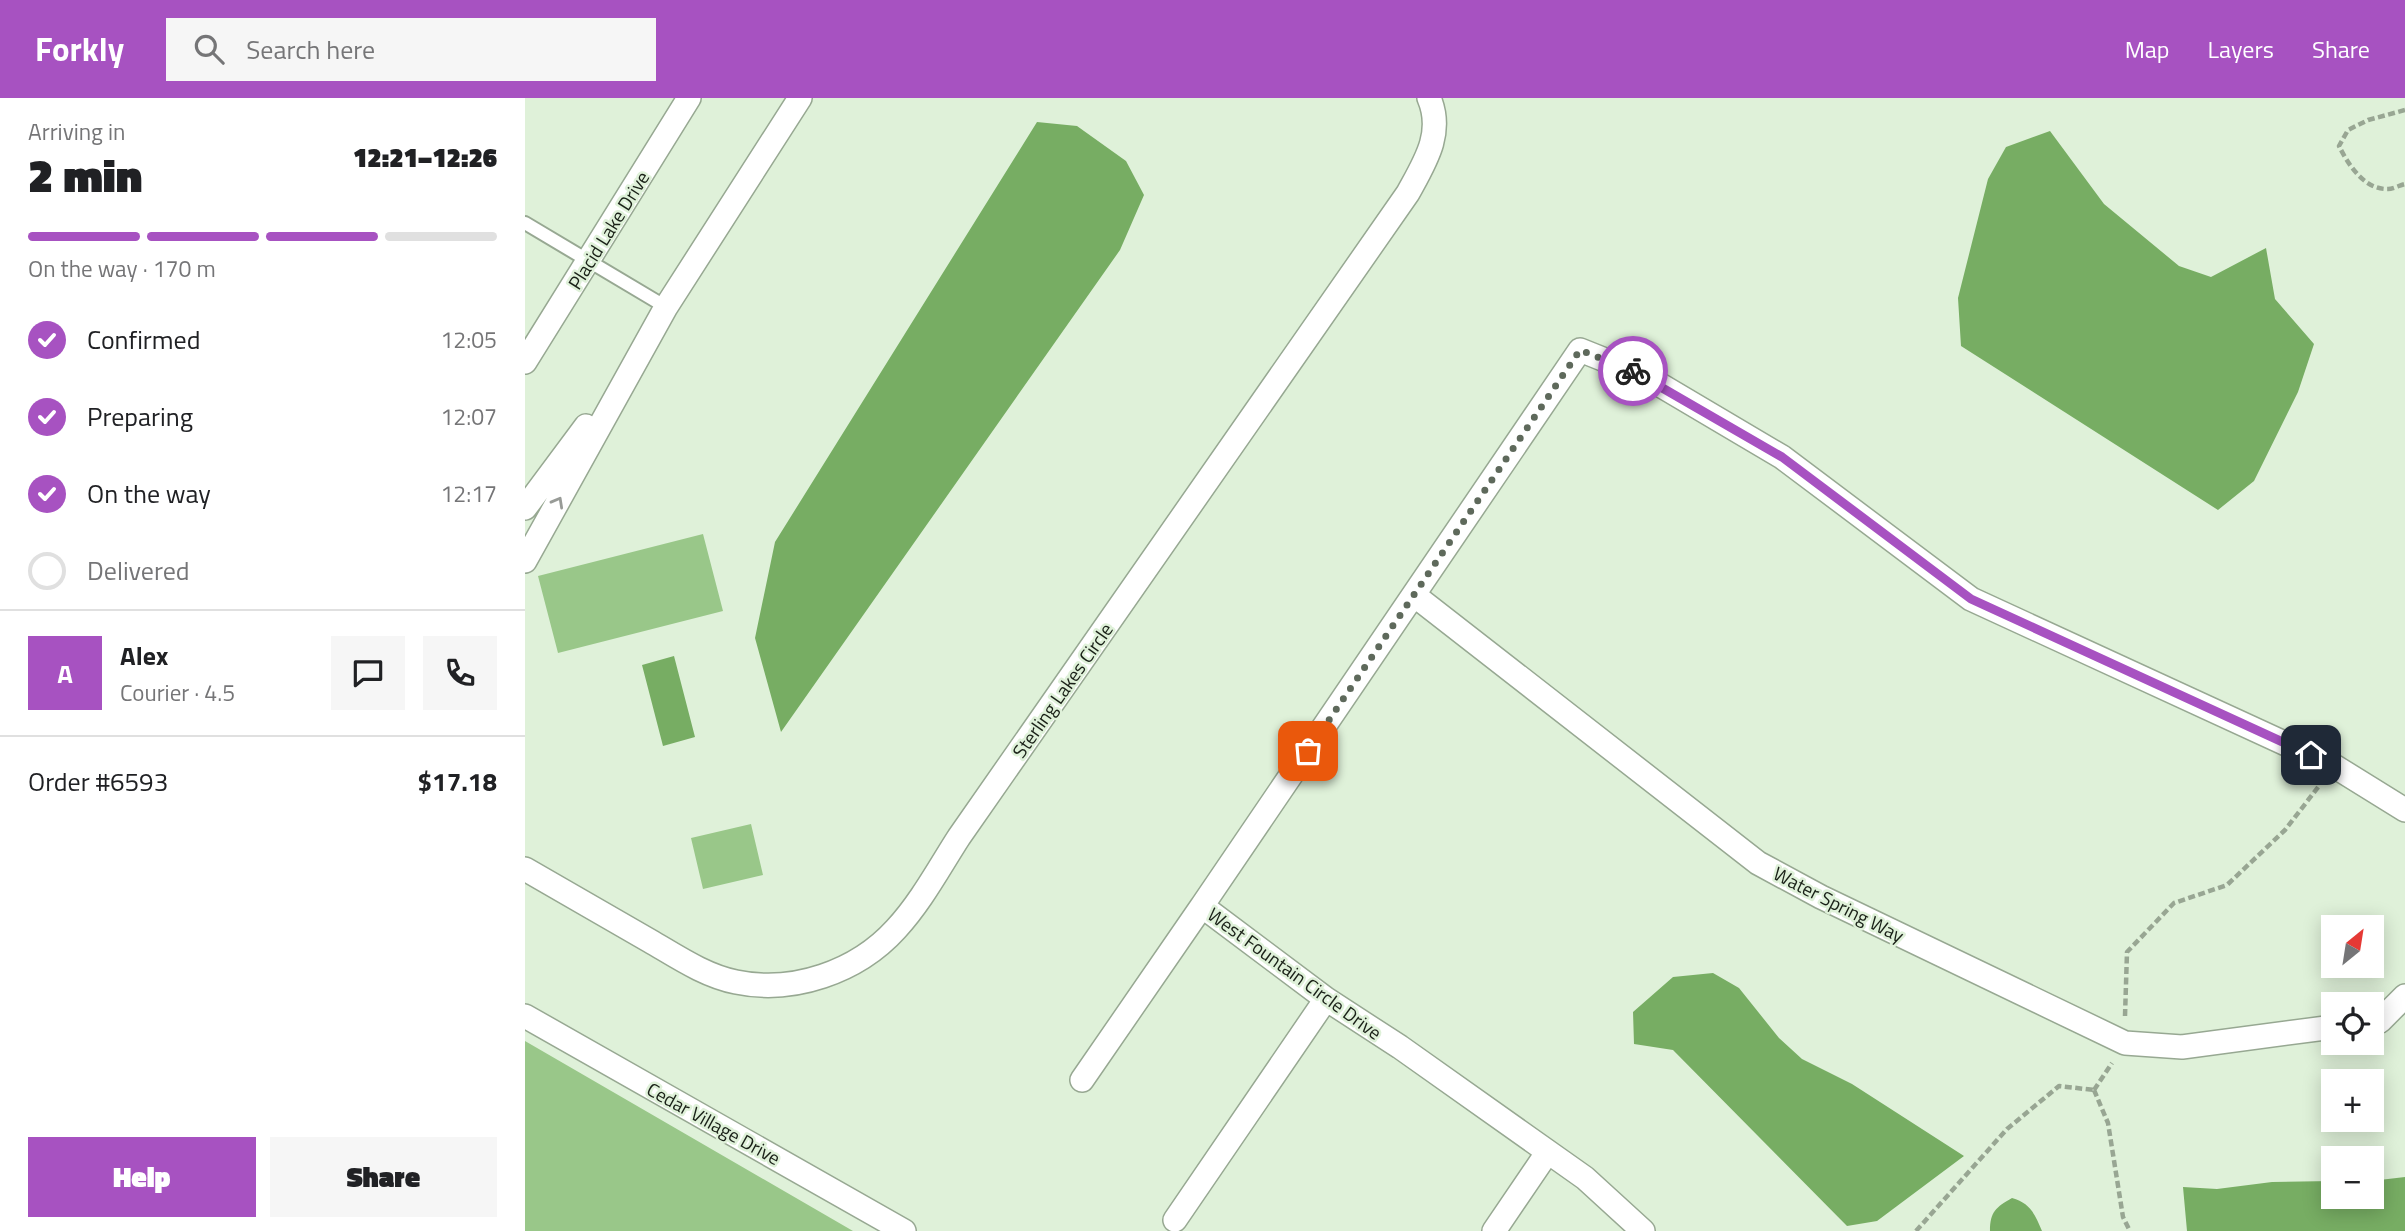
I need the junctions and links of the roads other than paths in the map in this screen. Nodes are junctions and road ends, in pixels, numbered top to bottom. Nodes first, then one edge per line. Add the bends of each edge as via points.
1 (689, 98) edge
2 (800, 98) edge
3 (1429, 98) edge
4 (525, 223) edge
5 (588, 262) junction
6 (666, 307) junction
7 (640, 354) junction
8 (525, 362) edge
9 (525, 508) edge
10 (525, 561) edge
11 (1414, 595) junction
12 (2405, 810) edge
13 (525, 869) edge
14 (1202, 906) junction
15 (2405, 996) edge
16 (1326, 999) junction
17 (525, 1016) edge
18 (2384, 1017) edge
19 (2321, 1029) edge
20 (1082, 1080) dead end
21 (1547, 1153) junction
22 (1175, 1220) dead end
23 (904, 1231) edge
24 (1494, 1231) edge
25 (1643, 1231) edge

1 - 5 street, Placid Lake Drive
2 - 6 street
3 - 13 street, Sterling Lakes Circle via 1435,132 1430,154 1408,193 910,913 880,945 821,977 777,985 733,981 691,964
4 - 5 lane
5 - 6 lane
5 - 8 street, Placid Lake Drive
6 - 7 street
7 - 9 street
10 -> 7 street
11 - 12 street, West Fountain Circle Drive via 1580,350 1645,376 1782,457 1971,599 2335,766
11 - 14 street, West Fountain Circle Drive
11 - 19 street, Water Spring Way via 1758,863 1821,897 2125,1042 2182,1047
14 - 16 street, West Fountain Circle Drive
14 - 20 street
15 - 18 street
16 - 21 street, West Fountain Circle Drive
16 - 22 street
17 - 23 street, Cedar Village Drive
21 - 24 street
21 - 25 street, West Fountain Circle Drive via 1585,1178

